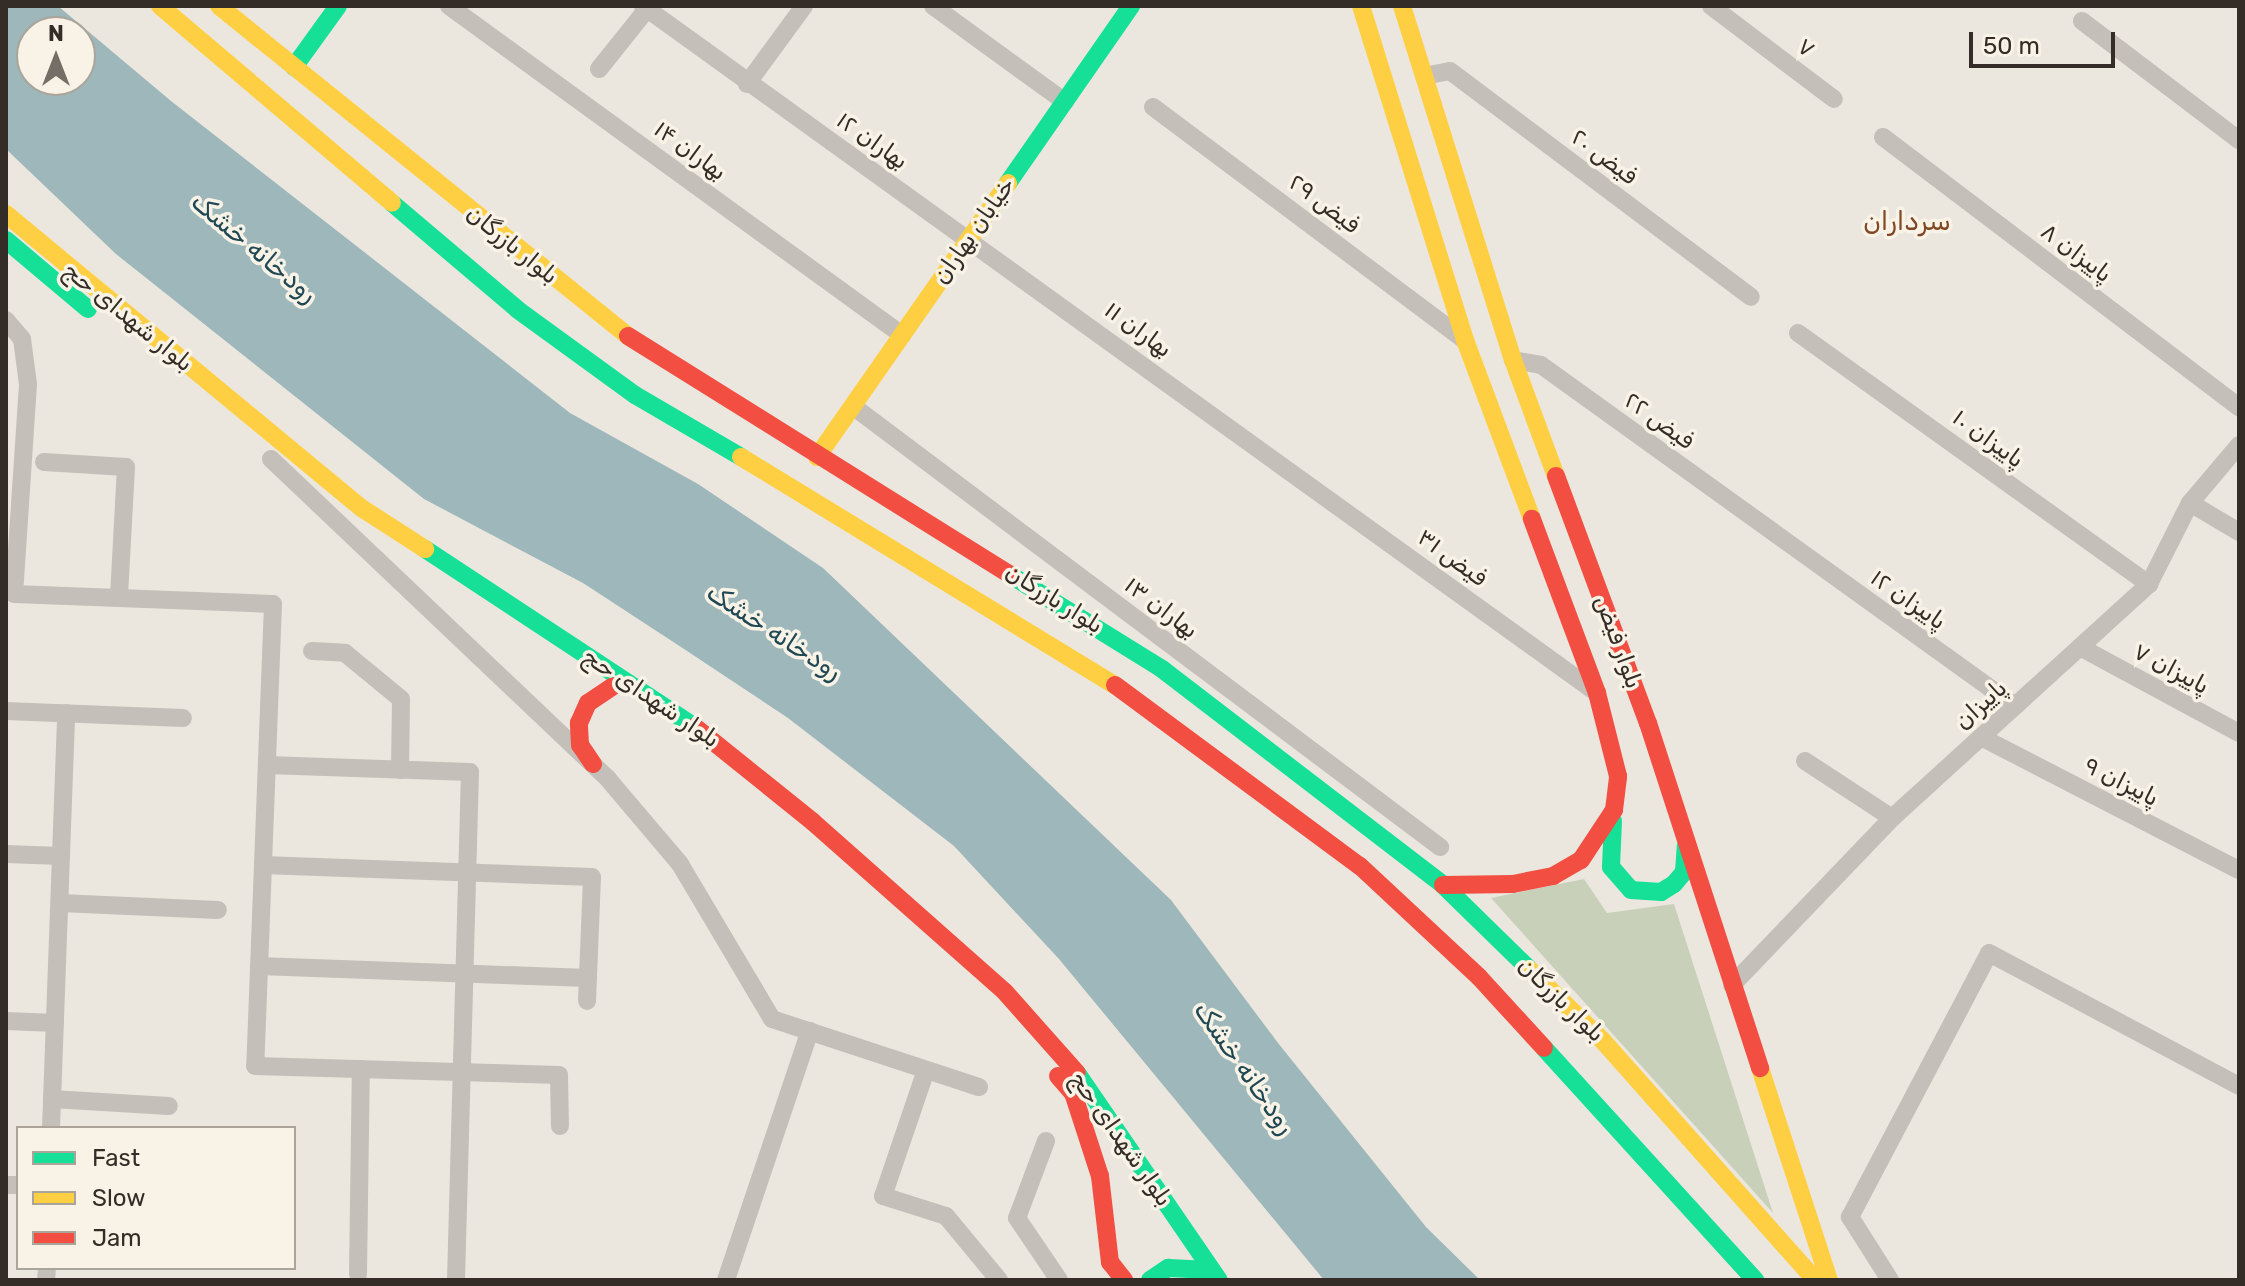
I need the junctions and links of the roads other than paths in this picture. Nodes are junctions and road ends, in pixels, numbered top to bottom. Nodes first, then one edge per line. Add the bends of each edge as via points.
1 (160, 6) edge
2 (219, 6) edge
3 (338, 6) edge
4 (449, 6) edge
5 (804, 6) edge
6 (933, 6) edge
7 (1131, 6) edge
8 (1361, 6) edge
9 (1402, 6) edge
10 (1711, 6) edge
11 (645, 8) edge
12 (2082, 21) dead end
13 (294, 67) junction
14 (599, 69) dead end
15 (1424, 76) junction
16 (747, 84) junction
17 (1834, 99) dead end
18 (1065, 102) junction
19 (1153, 107) dead end
20 (1883, 137) dead end
21 (2239, 140) edge
22 (6, 214) edge
23 (970, 238) junction
24 (6, 240) edge
25 (1476, 242) junction
26 (1439, 254) junction
27 (1751, 297) dead end
28 (6, 320) edge
29 (105, 324) dead end
30 (1798, 333) dead end
31 (902, 335) junction
32 (1465, 340) junction
33 (1513, 360) junction
34 (200, 401) dead end
35 (854, 407) junction
36 (2239, 407) edge
37 (2239, 445) edge
38 (817, 457) junction
39 (271, 459) junction
40 (1279, 461) joint
41 (44, 462) dead end
42 (2190, 503) junction
43 (2239, 532) edge
44 (1773, 533) joint
45 (2149, 584) junction
46 (119, 597) junction
47 (2080, 647) junction
48 (312, 651) dead end
49 (613, 686) junction
50 (1597, 693) junction
51 (2015, 706) junction
52 (6, 711) edge
53 (66, 713) junction
54 (183, 718) dead end
55 (2239, 733) edge
56 (1981, 737) junction
57 (1272, 750) junction
58 (1805, 761) dead end
59 (593, 764) junction
60 (267, 765) junction
61 (400, 770) junction
62 (1247, 777) junction
63 (1614, 810) junction
64 (1892, 818) junction
65 (1686, 842) junction
66 (1440, 847) dead end
67 (6, 854) edge
68 (61, 856) junction
69 (263, 865) junction
70 (2239, 870) edge
71 (467, 873) junction
72 (1443, 885) junction
73 (60, 903) junction
74 (218, 910) dead end
75 (259, 966) junction
76 (464, 974) junction
77 (588, 978) junction
78 (1732, 985) junction
79 (587, 1001) dead end
80 (6, 1021) edge
81 (55, 1023) junction
82 (810, 1031) junction
83 (361, 1069) junction
84 (926, 1070) junction
85 (462, 1072) junction
86 (2239, 1086) edge
87 (979, 1087) dead end
88 (52, 1099) junction
89 (169, 1106) dead end
90 (51, 1126) edge
91 (560, 1126) dead end
92 (1046, 1141) dead end
93 (1110, 1262) junction
94 (358, 1274) dead end
95 (1215, 1275) edge
96 (456, 1280) edge
97 (726, 1280) edge
98 (999, 1280) edge
99 (1059, 1280) edge
100 (1101, 1280) edge
101 (1124, 1280) edge
102 (1150, 1280) edge
103 (1755, 1280) edge
104 (1815, 1280) edge
105 (1829, 1280) edge
106 (1890, 1280) edge

1 - 62 main road, بلوار بازرگان via 518,310 635,395 919,561 1143,703
2 - 13 main road, بلوار بازرگان
3 - 13 main road
4 - 31 street, بهاران ۱۴
5 - 16 street
6 - 18 street
7 - 18 main road, خیابان بهاران
8 - 26 main road, بلوار فیض
9 - 15 main road, بلوار فیض
10 - 17 street, ۷
11 - 14 street
11 - 16 street, بهاران ۱۲
12 - 21 street
13 - 38 main road, بلوار بازرگان via 553,280 645,348
15 - 25 main road, بلوار فیض
15 - 27 street, فیض ۲۰ via 1450,71
16 - 23 street, بهاران ۱۲
18 - 23 main road, خیابان بهاران
19 - 32 street, فیض ۲۹
20 - 36 street, پاییزان ۸
22 - 95 main road, بلوار شهدای حج via 363,509 676,712 813,822 1005,992 1085,1083
23 - 31 main road, خیابان بهاران
23 - 40 street, بهاران ۱۱
24 - 29 main road, بلوار شهدای حج
25 - 26 main road
25 - 33 main road, بلوار فیض
26 - 32 main road, بلوار فیض
28 - 46 street via 22,339 28,384 14,594
30 - 45 street, پاییزان ۱۰
31 - 35 main road, خیابان بهاران
32 - 50 main road, بلوار فیض
33 - 44 street, فیض ۲۲ via 1541,365
33 - 65 main road, بلوار فیض via 1648,723
34 - 39 main road, بلوار شهدای حج
35 - 38 main road, خیابان بهاران
35 - 66 street, بهاران ۱۳
37 - 42 street, پاییزان
38 - 57 main road, بلوار بازرگان via 1057,600
39 - 49 main road, بلوار شهدای حج via 403,559
39 - 59 street
40 - 50 street, فیض ۳۱
41 - 46 street via 126,467
42 - 43 street
42 - 45 street, پاییزان
44 - 51 street, پاییزان ۱۲
45 - 47 street, پاییزان
46 - 60 street via 273,604
47 - 51 street, پاییزان
47 - 55 street, پاییزان ۷
48 - 61 street via 345,653 401,699
49 - 59 main road via 588,703 579,723 580,745
49 - 93 main road, بلوار شهدای حج via 690,738 792,822 996,1004 1064,1082 1073,1093 1100,1176
50 - 63 main road, بلوار فیض via 1618,776
51 - 56 street, پاییزان
52 - 53 street
53 - 54 street
53 - 68 street
56 - 64 street, پاییزان
56 - 70 street, پاییزان ۹
57 - 62 main road
57 - 72 main road, بلوار بازرگان
58 - 64 street
59 - 82 street via 680,864 772,1019
60 - 61 street
60 - 69 street
61 - 71 street via 470,772
62 - 103 main road, بلوار بازرگان via 1360,866 1479,977
63 - 65 main road via 1611,867 1631,890 1661,892 1674,884 1688,857
63 - 72 main road, بلوار فیض via 1581,860 1553,876 1513,884
64 - 78 street, پاییزان
65 - 78 main road, بلوار فیض
67 - 68 street
68 - 73 street
69 - 71 street
69 - 75 street
71 - 76 street
71 - 77 street via 592,877
72 - 104 main road, بلوار بازرگان via 1603,1041
73 - 74 street
73 - 81 street
75 - 76 street
75 - 83 street via 255,1066
76 - 77 street
76 - 85 street
77 - 79 street
78 - 105 main road, بلوار فیض
80 - 81 street
81 - 88 street
82 - 84 street
82 - 97 street
83 - 85 street
83 - 94 street
84 - 87 street
84 - 98 street via 883,1196 946,1216
85 - 91 street via 559,1075
85 - 96 street
86 - 106 street via 1989,953 1850,1217
88 - 89 street
88 - 90 street
92 - 99 street via 1017,1218
93 - 100 main road
93 - 101 main road
95 - 102 main road via 1188,1265 1168,1268

